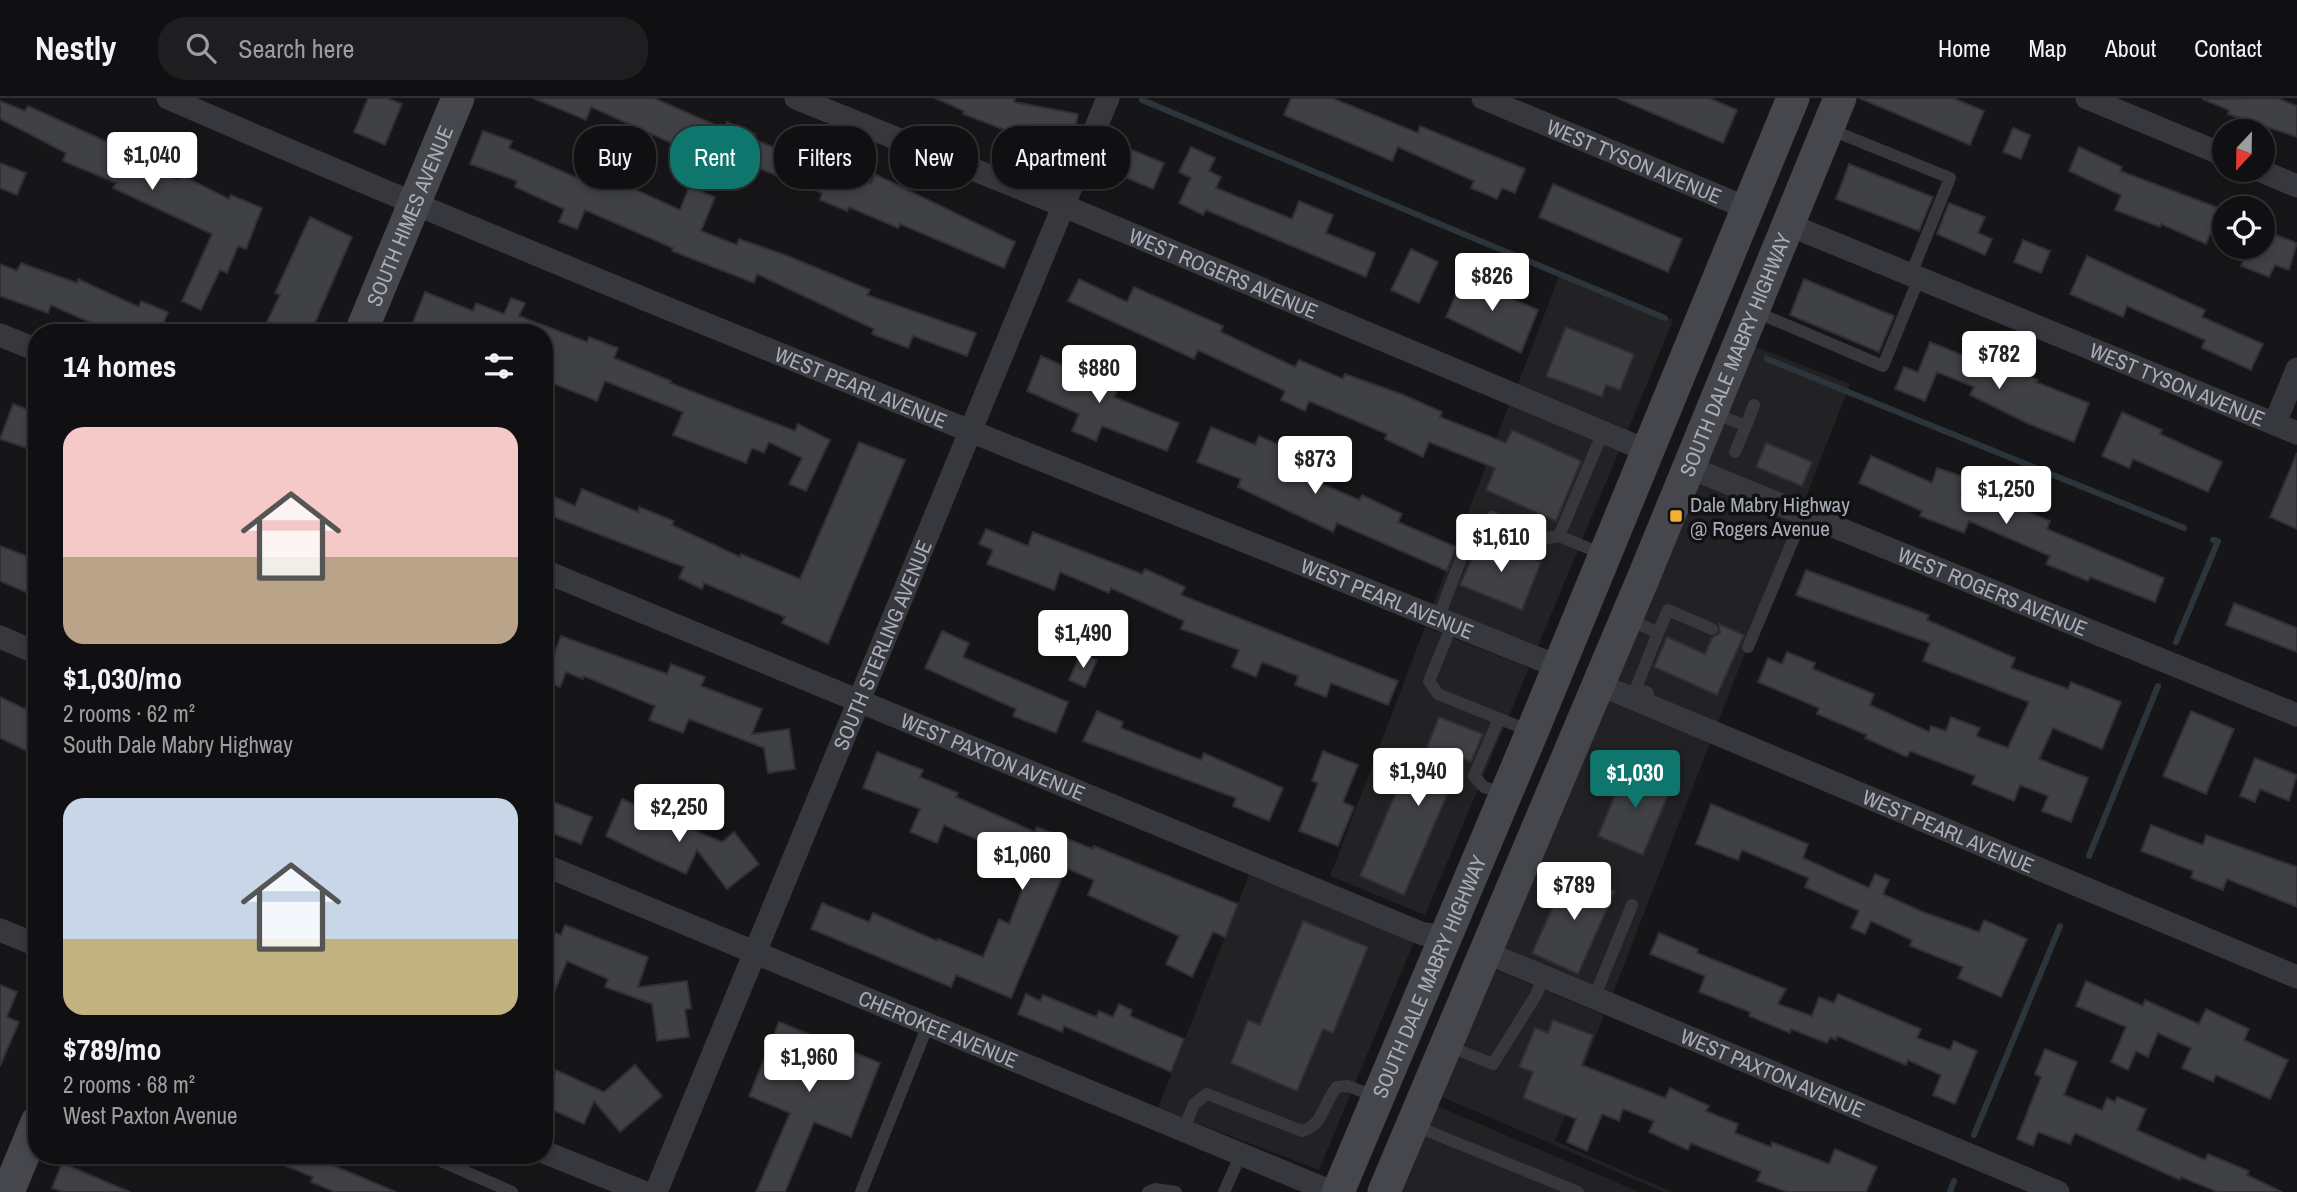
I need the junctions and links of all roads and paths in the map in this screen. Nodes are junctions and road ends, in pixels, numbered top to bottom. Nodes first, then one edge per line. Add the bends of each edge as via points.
1 (168, 98) edge
2 (458, 98) edge
3 (796, 98) edge
4 (1108, 98) edge
5 (1483, 98) edge
6 (1793, 98) edge
7 (1840, 98) edge
8 (2087, 98) edge
9 (1830, 113) edge
10 (2212, 150) edge
11 (2275, 177) edge
12 (2297, 186) edge
13 (413, 205) junction
14 (1064, 206) junction
15 (1746, 208) junction
16 (1787, 224) junction
17 (1915, 276) junction
18 (1752, 311) junction
19 (364, 324) edge
20 (1697, 334) junction
21 (0, 335) edge
22 (28, 346) edge
23 (2297, 369) edge
24 (1754, 405) dead end
25 (1711, 412) junction
26 (2274, 423) junction
27 (1746, 426) junction
28 (1603, 432) junction
29 (971, 433) junction
30 (2297, 433) edge
31 (1648, 451) junction
32 (1735, 452) dead end
33 (1688, 467) junction
34 (1804, 514) junction
35 (1559, 536) junction
36 (1605, 555) junction
37 (1645, 574) junction
38 (553, 575) edge
39 (1626, 617) junction
40 (1445, 622) junction
41 (1712, 629) dead end
42 (1658, 632) junction
43 (0, 637) edge
44 (1748, 647) dead end
45 (28, 649) edge
46 (1559, 667) junction
47 (1598, 684) junction
48 (861, 699) junction
49 (2297, 715) edge
50 (1499, 719) junction
51 (1701, 727) junction
52 (1532, 732) junction
53 (1505, 795) junction
54 (1492, 826) junction
55 (553, 869) edge
56 (1632, 905) dead end
57 (0, 930) edge
58 (1446, 936) junction
59 (28, 941) edge
60 (756, 952) junction
61 (1485, 952) junction
62 (1544, 977) junction
63 (2297, 977) edge
64 (1594, 998) junction
65 (928, 1025) junction
66 (1442, 1054) junction
67 (1377, 1098) junction
68 (1413, 1124) junction
69 (1184, 1131) junction
70 (28, 1144) edge
71 (1241, 1154) junction
72 (553, 1156) edge
73 (448, 1164) edge
74 (8, 1192) edge
75 (512, 1192) edge
76 (643, 1192) edge
77 (656, 1192) edge
78 (861, 1192) edge
79 (1148, 1192) edge
80 (1176, 1192) edge
81 (1224, 1192) edge
82 (1332, 1192) edge
83 (1338, 1192) edge
84 (1384, 1192) edge
85 (1578, 1192) edge
86 (2059, 1192) edge

1 - 13 street, WEST PEARL AVENUE
2 - 13 main road, SOUTH HIMES AVENUE
3 - 14 street, WEST ROGERS AVENUE
4 - 14 street, SOUTH STERLING AVENUE
5 - 15 street, WEST TYSON AVENUE
6 - 15 main road, SOUTH DALE MABRY HIGHWAY
7 - 9 main road, SOUTH DALE MABRY HIGHWAY
8 - 10 street
9 - 16 main road, SOUTH DALE MABRY HIGHWAY
9 - 17 lane via 1950,178
11 - 12 street
13 - 19 main road, SOUTH HIMES AVENUE
13 - 29 street, WEST PEARL AVENUE
14 - 28 street, WEST ROGERS AVENUE
14 - 29 street, SOUTH STERLING AVENUE
15 - 20 main road, SOUTH DALE MABRY HIGHWAY
16 - 17 street, WEST TYSON AVENUE
16 - 18 main road, SOUTH DALE MABRY HIGHWAY
17 - 18 lane via 1883,366
17 - 26 street, WEST TYSON AVENUE
18 - 25 main road, SOUTH DALE MABRY HIGHWAY
20 - 31 main road, SOUTH DALE MABRY HIGHWAY
20 - 33 main road via 1675,435 1676,455
21 - 22 street
23 - 26 street
24 - 27 lane
25 - 27 lane
25 - 33 main road, SOUTH DALE MABRY HIGHWAY
26 - 30 street, WEST TYSON AVENUE
27 - 32 lane
28 - 31 street, WEST ROGERS AVENUE
28 - 35 lane
29 - 40 street, WEST PEARL AVENUE
29 - 48 street, SOUTH STERLING AVENUE
31 - 36 main road, SOUTH DALE MABRY HIGHWAY
31 - 37 main road via 1663,482
33 - 34 street, WEST ROGERS AVENUE
33 - 37 main road, SOUTH DALE MABRY HIGHWAY
34 - 44 lane
34 - 49 street, WEST ROGERS AVENUE
35 - 36 lane
35 - 40 lane via 1547,538 1492,517 1470,535
36 - 46 main road, SOUTH DALE MABRY HIGHWAY
37 - 39 main road, SOUTH DALE MABRY HIGHWAY
38 - 48 street, WEST PAXTON AVENUE
39 - 42 lane
39 - 47 main road, SOUTH DALE MABRY HIGHWAY
40 - 46 street, WEST PEARL AVENUE
40 - 50 lane via 1429,681 1438,694
41 - 42 lane via 1668,610
42 - 51 lane via 1636,688 1705,718
43 - 45 street
46 - 52 main road, SOUTH DALE MABRY HIGHWAY
47 - 51 street, WEST PEARL AVENUE
47 - 61 main road, SOUTH DALE MABRY HIGHWAY
48 - 58 street, WEST PAXTON AVENUE via 1423,934
48 - 60 street, SOUTH STERLING AVENUE
50 - 52 lane
50 - 53 lane via 1475,776 1484,787
51 - 63 street, WEST PEARL AVENUE
52 - 53 main road, SOUTH DALE MABRY HIGHWAY
53 - 54 main road, SOUTH DALE MABRY HIGHWAY
54 - 58 main road, SOUTH DALE MABRY HIGHWAY
54 - 61 main road via 1470,920 1472,941
55 - 60 street, CHEROKEE AVENUE
56 - 64 lane
57 - 59 street
58 - 66 main road via 1454,951 1454,973
58 - 67 main road, SOUTH DALE MABRY HIGHWAY
60 - 65 street, CHEROKEE AVENUE
60 - 77 street, SOUTH STERLING AVENUE
61 - 62 street, WEST PAXTON AVENUE
61 - 66 main road, SOUTH DALE MABRY HIGHWAY
62 - 64 street, WEST PAXTON AVENUE
62 - 66 lane via 1493,1064
64 - 86 street, WEST PAXTON AVENUE
65 - 69 street, CHEROKEE AVENUE
65 - 78 lane
66 - 68 main road, SOUTH DALE MABRY HIGHWAY
67 - 69 lane via 1348,1086 1337,1087 1319,1121 1302,1131 1207,1094 1194,1104
67 - 83 main road, SOUTH DALE MABRY HIGHWAY
68 - 84 main road, SOUTH DALE MABRY HIGHWAY
68 - 85 lane
69 - 71 street, CHEROKEE AVENUE
70 - 74 main road
71 - 81 lane
71 - 82 street, CHEROKEE AVENUE
72 - 76 street
73 - 75 lane
79 - 80 lane

